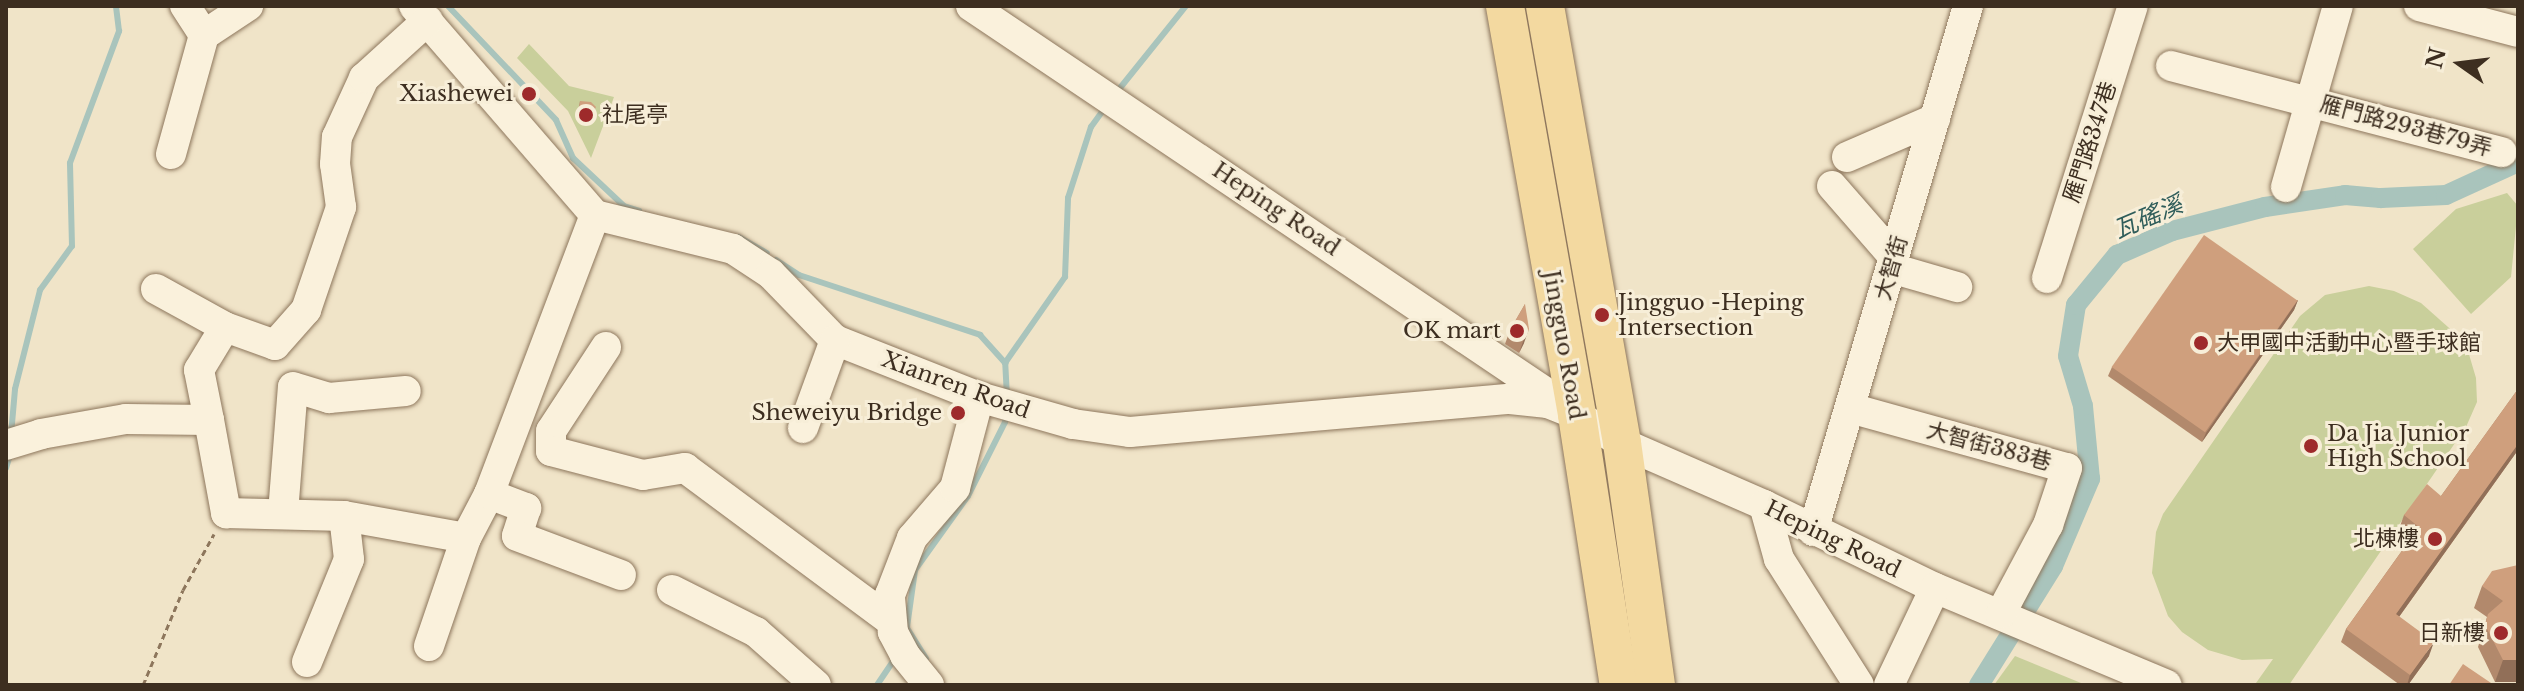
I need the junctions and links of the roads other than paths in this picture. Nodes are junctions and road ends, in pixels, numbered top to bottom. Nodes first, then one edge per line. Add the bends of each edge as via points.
1 (185, 6) edge
2 (248, 6) edge
3 (971, 6) edge
4 (1505, 6) edge
5 (1545, 6) edge
6 (1968, 6) edge
7 (2133, 6) edge
8 (2338, 6) edge
9 (2419, 6) edge
10 (421, 13) edge
11 (2518, 32) edge
12 (204, 35) junction
13 (2171, 66) dead end
14 (2309, 100) junction
15 (1935, 119) junction
16 (2502, 152) dead end
17 (171, 154) dead end
18 (1847, 157) dead end
19 (1832, 186) dead end
20 (2286, 187) dead end
21 (595, 215) junction
22 (1892, 262) junction
23 (2047, 278) dead end
24 (1957, 287) dead end
25 (156, 289) dead end
26 (225, 327) junction
27 (835, 340) junction
28 (606, 347) dead end
29 (406, 391) dead end
30 (979, 397) junction
31 (1850, 408) junction
32 (1577, 415) junction
33 (209, 420) junction
34 (803, 428) dead end
35 (1622, 443) junction
36 (6, 445) edge
37 (489, 494) junction
38 (1764, 505) junction
39 (283, 513) junction
40 (344, 516) junction
41 (1813, 531) junction
42 (466, 538) junction
43 (621, 575) dead end
44 (1935, 588) junction
45 (672, 590) dead end
46 (2001, 613) junction
47 (429, 646) dead end
48 (905, 657) edge
49 (307, 662) dead end
50 (2120, 675) edge
51 (816, 685) edge
52 (1619, 685) edge
53 (1656, 685) edge
54 (1859, 685) edge
55 (1889, 685) edge
56 (2167, 685) edge

1 - 12 street
2 - 12 street
3 - 32 street, Heping Road
4 - 32 main road, Jingguo Road
5 - 35 main road, Jingguo Road
6 - 15 street, 大智街
7 - 23 street, 雁門路347巷
8 - 14 street
9 - 11 street
10 - 21 street
10 - 26 street via 364,78 337,137 341,207 306,310 275,345
12 - 17 street
13 - 14 street, 雁門路293巷79弄
14 - 16 street, 雁門路293巷79弄
14 - 20 street
15 - 18 street
15 - 22 street, 大智街
19 - 22 street
21 - 27 street, Xianren Road via 733,249 771,274
21 - 37 street
22 - 24 street
22 - 31 street, 大智街
25 - 26 street
26 - 33 street via 199,370
27 - 30 street, Xianren Road
27 - 34 street
28 - 48 street via 551,431 551,451 643,475 685,468
29 - 39 street via 329,398 293,387
30 - 32 street, Xianren Road via 1073,424 1130,432 1510,399 1548,403
30 - 48 street via 955,488 912,538 890,595
31 - 41 street, 大智街
31 - 46 street, 大智街383巷 via 2067,468 2048,525
32 - 35 street, Xianren Road
32 - 52 main road, Jingguo Road
33 - 36 street via 126,419
33 - 39 street via 226,513
35 - 38 street, Heping Road
35 - 53 main road, Jingguo Road
37 - 42 street
37 - 43 street via 526,508 517,536
38 - 41 street, Heping Road
38 - 54 street via 1779,559
39 - 40 street
40 - 42 street
40 - 49 street via 349,559
41 - 44 street, Heping Road
42 - 47 street
44 - 46 street, Heping Road
44 - 55 street
45 - 51 street via 756,632
46 - 50 street, Heping Road
50 - 56 street

